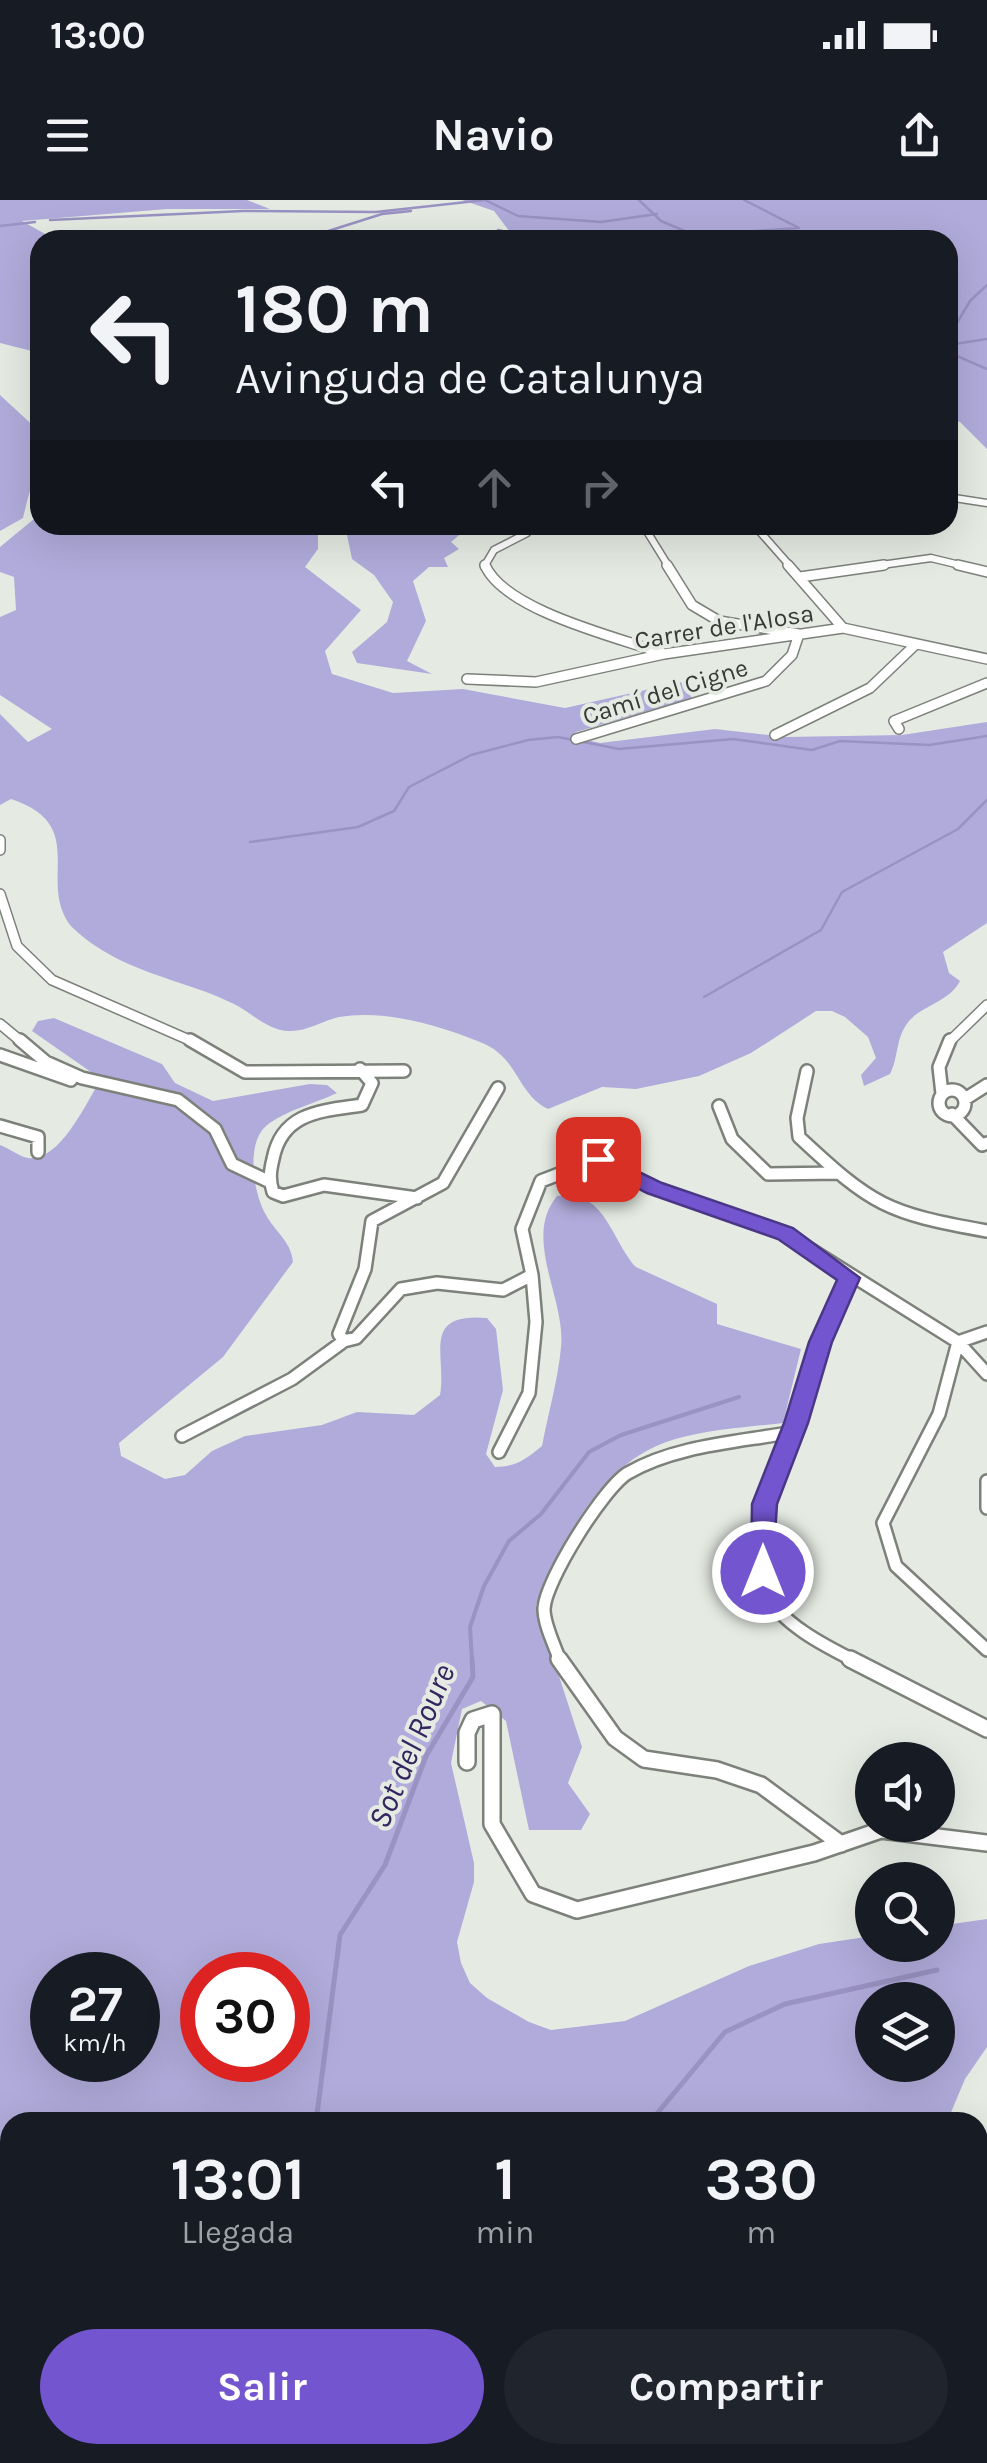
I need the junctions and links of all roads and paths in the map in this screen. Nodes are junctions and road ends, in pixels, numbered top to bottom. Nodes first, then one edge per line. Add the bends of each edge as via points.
1 (958, 497) edge
2 (987, 503) edge
3 (523, 535) edge
4 (648, 535) edge
5 (763, 535) edge
6 (987, 572) edge
7 (800, 577) junction
8 (842, 628) junction
9 (799, 634) junction
10 (915, 645) junction
11 (664, 654) junction
12 (987, 659) edge
13 (466, 679) dead end
14 (987, 683) edge
15 (899, 729) dead end
16 (775, 735) dead end
17 (576, 739) dead end
18 (0, 840) edge
19 (0, 850) edge
20 (0, 894) edge
21 (987, 1005) edge
22 (0, 1024) edge
23 (0, 1055) edge
24 (360, 1070) junction
25 (404, 1071) dead end
26 (808, 1072) dead end
27 (82, 1078) junction
28 (987, 1085) edge
29 (498, 1088) dead end
30 (942, 1094) junction
31 (965, 1099) junction
32 (720, 1106) dead end
33 (952, 1114) junction
34 (0, 1126) edge
35 (987, 1143) edge
36 (38, 1152) dead end
37 (838, 1173) junction
38 (268, 1181) junction
39 (417, 1198) junction
40 (987, 1231) edge
41 (532, 1276) junction
42 (849, 1278) junction
43 (987, 1332) edge
44 (350, 1340) junction
45 (958, 1342) junction
46 (987, 1374) edge
47 (793, 1432) junction
48 (182, 1436) dead end
49 (499, 1452) dead end
50 (987, 1481) edge
51 (987, 1508) edge
52 (987, 1650) edge
53 (987, 1729) edge
54 (466, 1762) dead end
55 (841, 1844) junction
56 (987, 1844) edge

1 - 2 street
3 - 11 street via 494,550 484,568 502,588 527,604
4 - 9 street via 692,606 720,622
5 - 7 street
6 - 7 street via 931,558
7 - 8 street
8 - 9 street, Carrer de l'Alosa
8 - 10 street, Carrer de l'Alosa
9 - 11 street, Carrer de l'Alosa
9 - 17 street, Camí del Cigne via 790,660 766,682
10 - 12 street, Carrer de l'Alosa
10 - 16 street via 842,705
11 - 13 street, Carrer de l'Alosa via 536,682
14 - 15 street via 894,721
18 - 19 street
20 - 24 street via 17,946 52,980 206,1047 245,1072
21 - 30 street via 944,1046
22 - 27 street via 46,1062
23 - 27 street via 67,1079
24 - 25 street
24 - 38 street via 372,1084 362,1105 292,1120 276,1137
26 - 37 street via 798,1137
27 - 38 street via 178,1100 214,1129 232,1164
28 - 31 street
29 - 39 street via 450,1174
30 - 31 street
30 - 33 street via 937,1105
31 - 33 street via 967,1108
32 - 37 street via 732,1139 768,1174
33 - 35 street
34 - 36 street via 38,1137
37 - 40 street via 867,1198
38 - 39 street via 283,1196 324,1185
39 - 44 street via 372,1221 365,1269 338,1334
41 - 42 street via 522,1229 541,1182 598,1159 655,1188 786,1234
41 - 44 street via 503,1290 438,1283 401,1289
41 - 49 street via 536,1322 529,1393
42 - 45 street
42 - 47 street via 820,1342
43 - 45 street
44 - 48 street via 292,1379
45 - 46 street
45 - 52 street via 945,1408 883,1523 896,1566
47 - 53 street via 764,1504 760,1550 766,1594 806,1636
47 - 55 street via 689,1452 627,1473 600,1500 569,1550 544,1608 561,1666 615,1738 644,1759 761,1784
50 - 51 street
54 - 55 street via 473,1720 492,1714 492,1824 533,1894 577,1910
55 - 56 street via 882,1830

